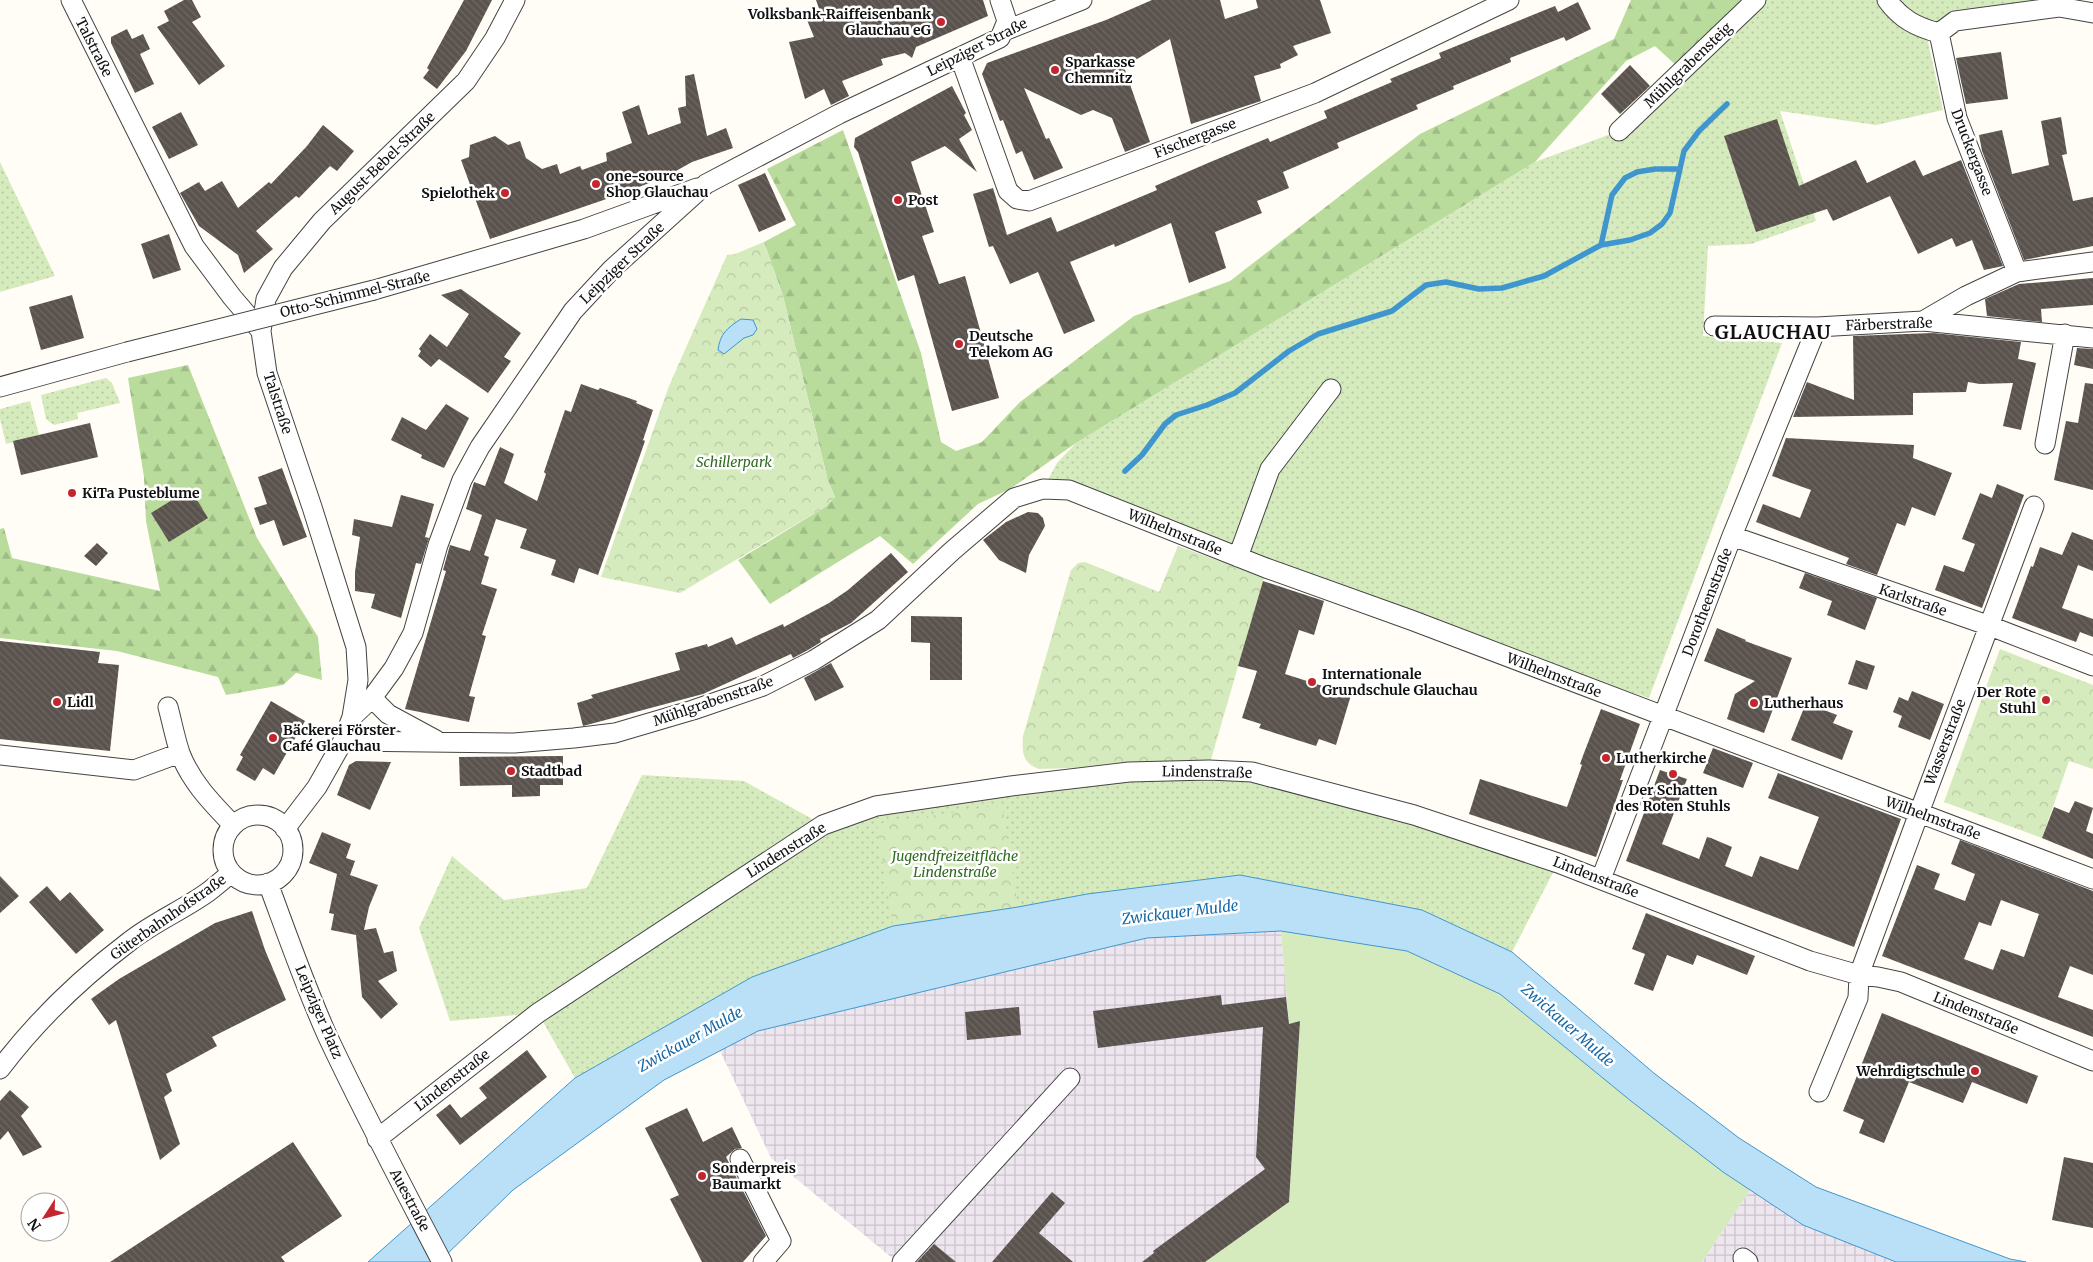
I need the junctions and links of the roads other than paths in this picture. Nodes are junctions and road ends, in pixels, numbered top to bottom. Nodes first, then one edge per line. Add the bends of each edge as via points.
1 (71, 0) edge
2 (515, 0) edge
3 (1000, 0) edge
4 (1082, 0) edge
5 (1509, 0) edge
6 (1756, 0) edge
7 (1887, 0) edge
8 (2093, 13) edge
9 (1004, 31) junction
10 (1940, 33) junction
11 (960, 57) junction
12 (1619, 131) dead end
13 (706, 184) junction
14 (2093, 262) edge
15 (2017, 272) junction
16 (1923, 321) junction
17 (1714, 326) dead end
18 (1817, 327) junction
19 (261, 331) junction
20 (2065, 334) junction
21 (2093, 338) edge
22 (0, 387) edge
23 (1331, 389) dead end
24 (2045, 444) dead end
25 (1014, 498) joint
26 (2034, 506) dead end
27 (1732, 536) junction
28 (1238, 557) junction
29 (1990, 626) junction
30 (2093, 666) edge
31 (372, 698) junction
32 (168, 707) dead end
33 (1663, 716) junction
34 (352, 717) junction
35 (343, 741) junction
36 (441, 742) junction
37 (180, 753) junction
38 (0, 755) edge
39 (1918, 813) junction
40 (233, 825) junction
41 (285, 829) junction
42 (231, 873) junction
43 (1601, 878) junction
44 (2093, 879) edge
45 (268, 883) junction
46 (1859, 975) junction
47 (2093, 1061) edge
48 (0, 1069) edge
49 (1070, 1078) dead end
50 (1819, 1092) dead end
51 (377, 1139) junction
52 (740, 1159) dead end
53 (442, 1262) edge
54 (763, 1262) edge
55 (902, 1262) edge

1 - 19 street, Talstraße via 194,246
2 - 19 street, August-Bebel-Straße via 495,38 466,81 300,245 266,299
3 - 9 street via 1007,21
4 - 9 street, Leipziger Straße
5 - 11 street, Fischergasse via 1315,93 1028,201 1017,199 1008,191
6 - 12 street, Mühlgrabensteig
7 - 10 street via 1903,18
8 - 10 street via 2059,7 1955,21
9 - 11 street, Leipziger Straße via 1000,38
10 - 15 street, Druckergasse via 1957,118
11 - 13 street, Leipziger Straße
13 - 22 street, Otto-Schimmel-Straße, bridge via 584,229 374,290
13 - 31 street, Leipziger Straße via 612,268 573,311 480,446 462,480 438,545 413,632 394,668
14 - 15 street
15 - 16 street
16 - 18 street, Färberstraße
16 - 20 street, Färberstraße
17 - 18 street, Färberstraße
18 - 27 street, Dorotheenstraße
19 - 34 street, Talstraße via 267,374 356,648 358,680
20 - 21 street, Färberstraße
20 - 24 street
23 - 28 street via 1270,469
25 - 28 street, Wilhelmstraße via 1043,489 1069,490
25 - 36 street, Mühlgrabenstraße via 878,620 814,660 763,686 615,733 514,743
26 - 29 street, Wasserstraße
27 - 29 street, Karlstraße
27 - 33 street, Dorotheenstraße
28 - 33 street, Wilhelmstraße
29 - 30 street, Karlstraße
29 - 39 street, Wasserstraße
31 - 34 street, Leipziger Straße
31 - 36 street, Mühlgrabenstraße via 388,714
32 - 37 street
33 - 39 street, Wilhelmstraße
33 - 43 street, Dorotheenstraße
34 - 35 street, Talstraße
35 - 36 street, Mühlgrabenstraße
35 - 41 street, Talstraße via 317,788
37 - 38 street via 134,770
37 - 40 street via 192,778
39 - 44 street, Wilhelmstraße
39 - 46 street, Wasserstraße
40 - 41 street via 243,818 260,816 277,821
40 - 42 street via 227,834 223,854
41 - 45 street via 290,838 291,860 278,878
42 - 45 street via 248,884
42 - 48 street, Güterbahnhofstraße via 208,892 131,939 88,974 54,1005
43 - 46 street, Lindenstraße via 1810,961
43 - 51 street, Lindenstraße via 1414,815 1252,772 1128,772 876,806 823,825 538,1013
45 - 51 street, Leipziger Platz via 327,1035
46 - 47 street, Lindenstraße via 1901,982
46 - 50 street, Wasserstraße via 1858,998
49 - 55 street
51 - 53 street, Auestraße
52 - 54 street via 781,1240

